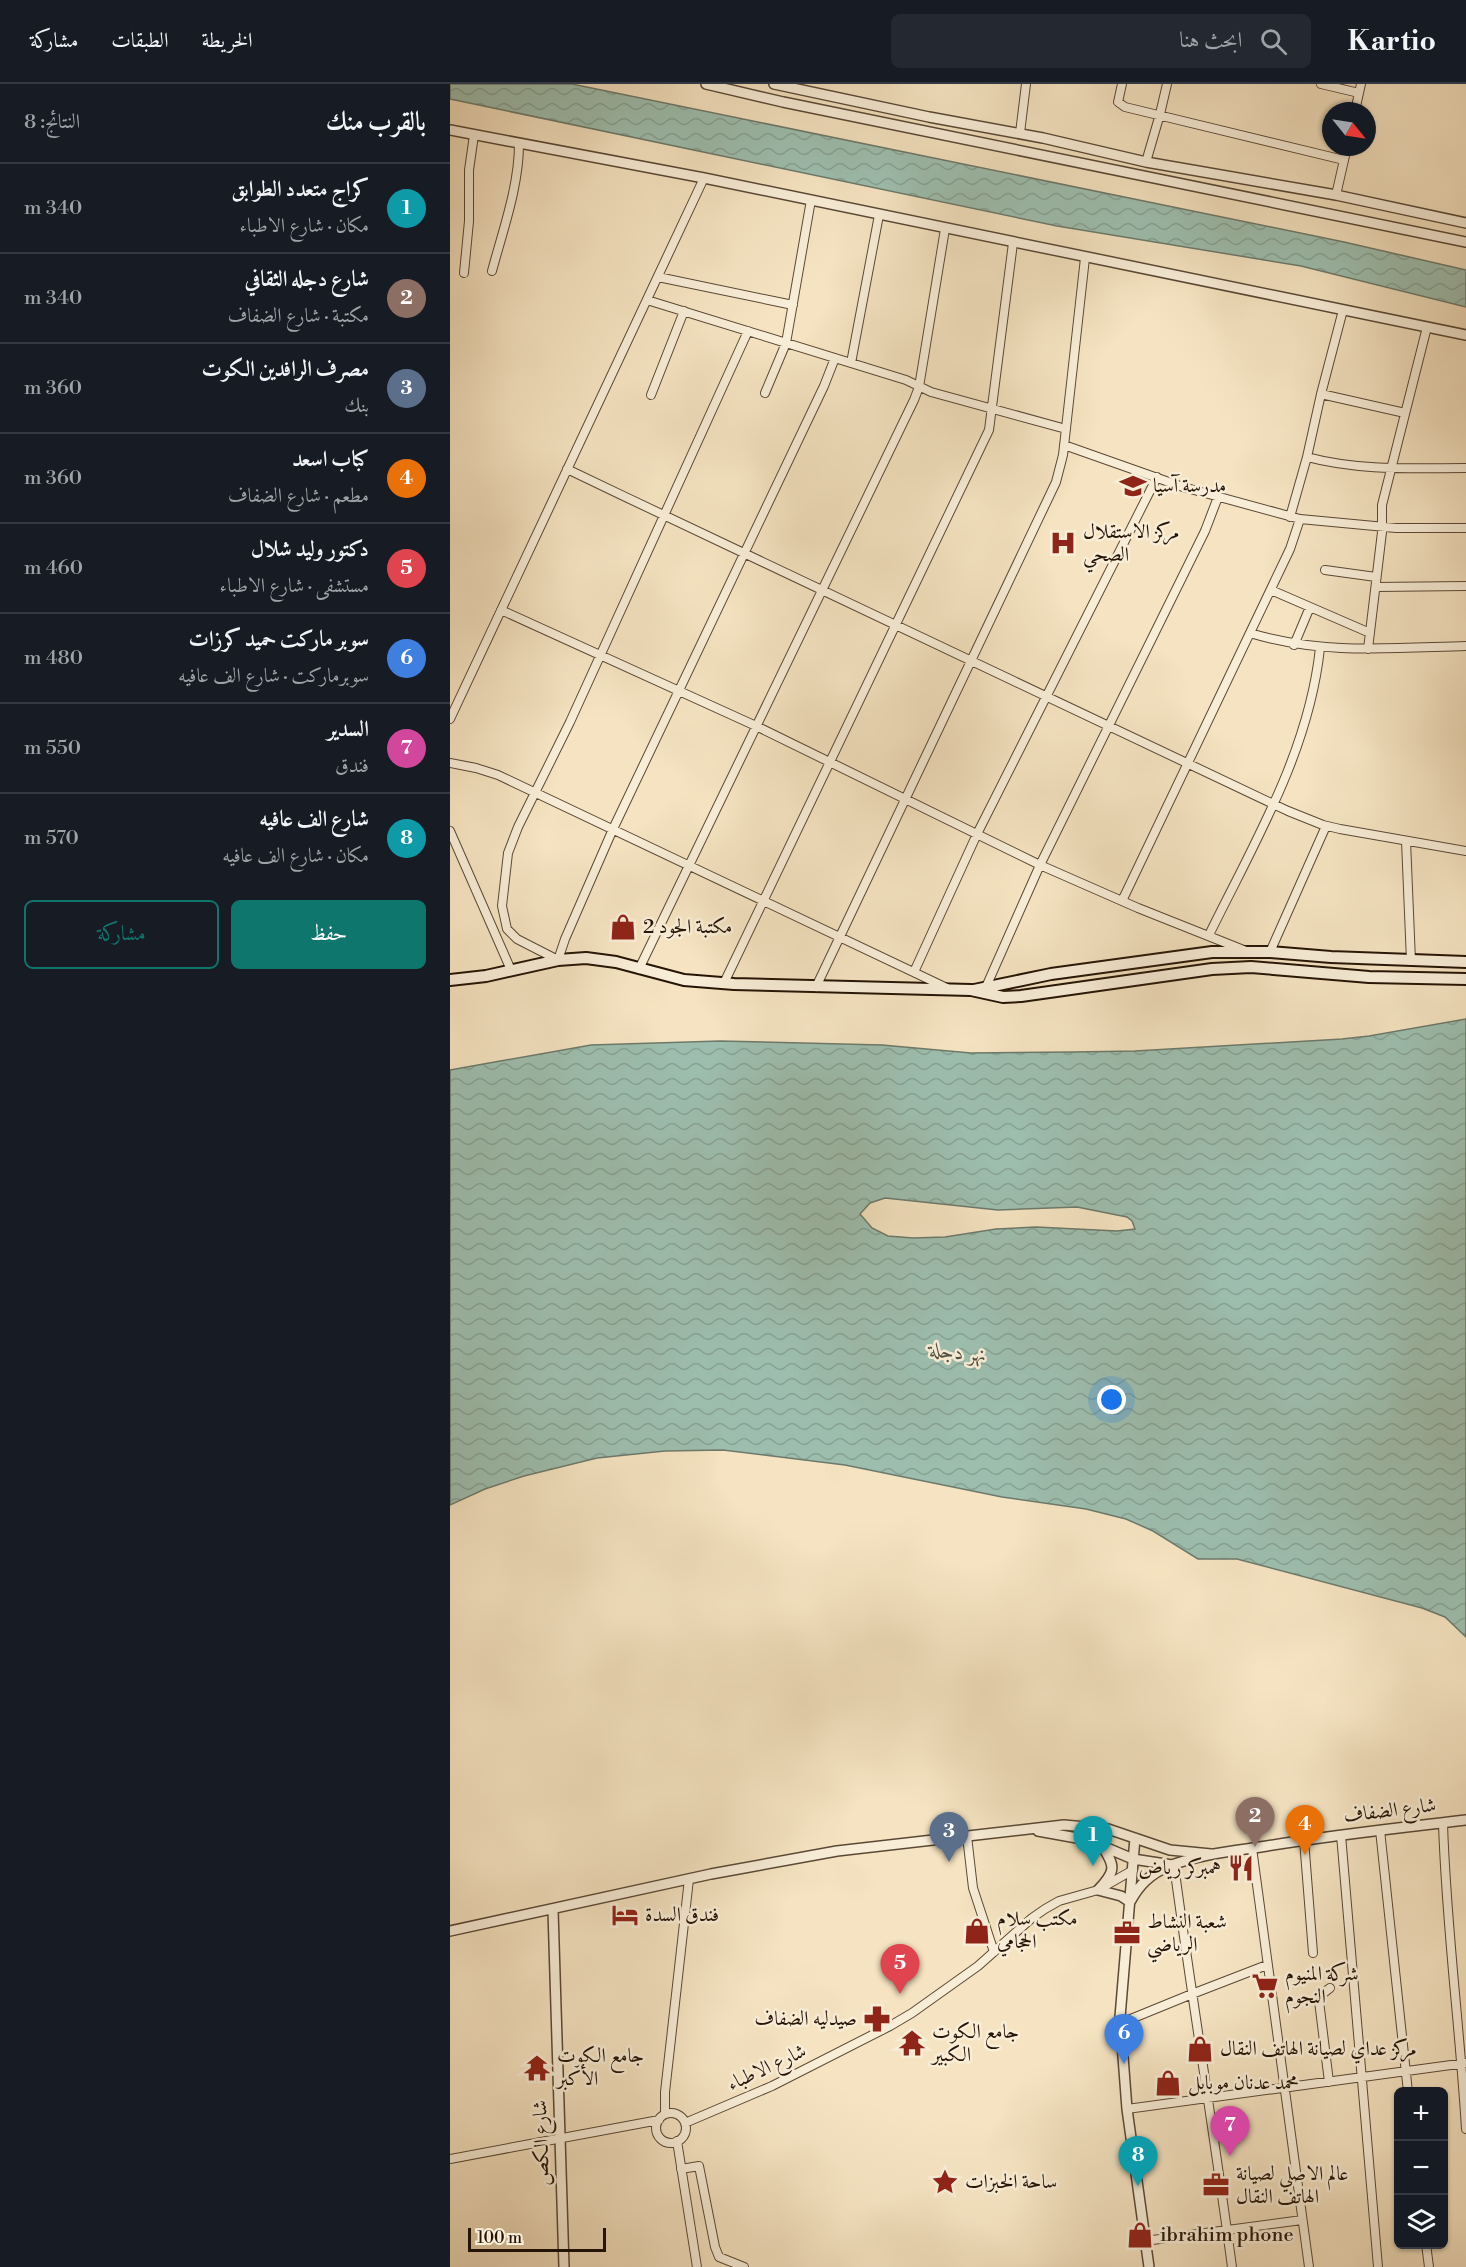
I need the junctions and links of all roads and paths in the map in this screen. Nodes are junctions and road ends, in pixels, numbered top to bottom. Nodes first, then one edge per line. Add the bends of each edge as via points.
1 (706, 84) edge
2 (774, 84) edge
3 (1026, 84) edge
4 (1122, 84) edge
5 (1167, 84) edge
6 (1321, 84) edge
7 (788, 85) edge
8 (1360, 88) edge
9 (1160, 114) junction
10 (450, 130) edge
11 (1020, 133) junction
12 (474, 135) junction
13 (519, 144) junction
14 (1345, 156) edge
15 (1344, 160) junction
16 (1146, 162) junction
17 (704, 178) junction
18 (1278, 184) junction
19 (1336, 195) junction
20 (811, 200) junction
21 (1276, 203) junction
22 (879, 215) junction
23 (1466, 223) edge
24 (945, 229) junction
25 (1466, 242) edge
26 (1013, 243) junction
27 (1085, 258) junction
28 (492, 271) dead end
29 (464, 273) dead end
30 (658, 277) junction
31 (647, 300) junction
32 (793, 304) junction
33 (1343, 310) junction
34 (684, 311) junction
35 (1426, 327) junction
36 (748, 331) junction
37 (1466, 335) edge
38 (786, 343) junction
39 (835, 358) junction
40 (851, 363) junction
41 (919, 387) junction
42 (765, 393) dead end
43 (1321, 394) junction
44 (651, 395) dead end
45 (992, 409) junction
46 (1405, 413) junction
47 (1066, 429) junction
48 (1064, 445) junction
49 (1307, 457) junction
50 (1391, 468) junction
51 (1466, 468) edge
52 (567, 470) junction
53 (1156, 477) junction
54 (1218, 497) junction
55 (663, 515) junction
56 (1290, 517) junction
57 (1300, 519) junction
58 (1382, 527) junction
59 (1466, 528) edge
60 (744, 554) junction
61 (1325, 570) dead end
62 (1376, 577) junction
63 (1466, 586) edge
64 (1376, 587) junction
65 (1271, 590) junction
66 (821, 592) junction
67 (1310, 607) junction
68 (501, 610) junction
69 (894, 626) junction
70 (1250, 633) junction
71 (1370, 633) junction
72 (1294, 645) junction
73 (1466, 646) edge
74 (1320, 648) junction
75 (1368, 649) junction
76 (601, 655) junction
77 (970, 660) junction
78 (679, 691) junction
79 (1045, 696) junction
80 (450, 719) edge
81 (756, 726) junction
82 (1108, 727) junction
83 (830, 762) junction
84 (450, 763) edge
85 (1188, 764) junction
86 (536, 793) junction
87 (904, 799) junction
88 (1273, 804) junction
89 (1326, 826) junction
90 (613, 829) junction
91 (450, 831) edge
92 (977, 834) junction
93 (1406, 841) junction
94 (1466, 851) edge
95 (688, 865) junction
96 (1040, 865) junction
97 (763, 900) junction
98 (1122, 902) junction
99 (1209, 935) junction
100 (839, 936) junction
101 (1247, 951) junction
102 (1270, 952) junction
103 (558, 960) junction
104 (1411, 961) junction
105 (1466, 962) edge
106 (639, 969) junction
107 (512, 970) junction
108 (914, 972) junction
109 (1466, 979) edge
110 (450, 980) edge
111 (724, 983) junction
112 (816, 987) junction
113 (986, 987) junction
114 (951, 990) junction
115 (971, 990) junction
116 (1466, 1820) edge
117 (1443, 1822) junction
118 (1030, 1830) junction
119 (1380, 1830) junction
120 (1341, 1835) junction
121 (967, 1836) junction
122 (1135, 1838) junction
123 (1304, 1840) junction
124 (1101, 1844) junction
125 (1252, 1848) junction
126 (1212, 1854) junction
127 (1133, 1859) junction
128 (1174, 1865) junction
129 (1132, 1870) junction
130 (689, 1879) junction
131 (1098, 1890) junction
132 (1130, 1902) junction
133 (553, 1910) junction
134 (450, 1931) edge
135 (994, 1952) junction
136 (1313, 1953) dead end
137 (1267, 1965) junction
138 (1330, 1988) dead end
139 (1192, 1994) junction
140 (1121, 2023) junction
141 (1464, 2064) edge
142 (1406, 2073) junction
143 (1361, 2078) junction
144 (1329, 2082) junction
145 (1408, 2087) edge
146 (1283, 2088) junction
147 (1209, 2098) junction
148 (1126, 2109) junction
149 (662, 2117) junction
150 (685, 2123) junction
151 (1466, 2129) edge
152 (560, 2137) junction
153 (677, 2141) junction
154 (450, 2159) edge
155 (681, 2169) junction
156 (1302, 2220) junction
157 (1227, 2230) junction
158 (1144, 2241) junction
159 (1427, 2249) edge
160 (564, 2267) edge
161 (697, 2267) edge
162 (744, 2267) edge
163 (1149, 2267) edge
164 (1232, 2267) edge
165 (1309, 2267) edge
166 (1378, 2267) edge
167 (1429, 2267) edge

1 - 21 street
2 - 7 street
3 - 11 street
4 - 9 street via 1118,102
5 - 9 street
6 - 8 street
7 - 11 street
9 - 15 street
9 - 16 street
10 - 12 street
11 - 16 street
12 - 13 street
12 - 29 street
13 - 17 street
13 - 28 street via 515,182
14 - 15 street
15 - 19 street
16 - 18 street
17 - 20 street
17 - 30 street
18 - 19 street
18 - 21 street
19 - 23 street
20 - 22 street
20 - 32 street
21 - 25 street
22 - 24 street
22 - 40 street
24 - 26 street
24 - 41 street
26 - 27 street
26 - 45 street
27 - 33 street
27 - 47 street
30 - 31 street
30 - 32 street
31 - 34 street
31 - 52 street
32 - 38 street
33 - 35 street
33 - 43 street
34 - 36 street
34 - 44 street
35 - 37 street
35 - 46 street
36 - 38 street
36 - 55 street
38 - 39 street
38 - 42 street
39 - 40 street
39 - 60 street
40 - 41 street
41 - 45 street
41 - 66 street
43 - 46 street
43 - 49 street
45 - 47 street
45 - 69 street via 984,442
46 - 50 street
47 - 48 street
48 - 53 street
48 - 77 street via 1056,482
49 - 50 street via 1336,464
49 - 56 street
50 - 51 street
50 - 58 street via 1382,505
52 - 55 street
52 - 68 street
53 - 54 street
53 - 79 street
54 - 56 street
54 - 82 street
55 - 60 street
55 - 76 street
56 - 57 street
57 - 58 street
57 - 65 street
58 - 59 street
58 - 62 street
60 - 66 street
60 - 78 street
61 - 62 street
62 - 64 street
63 - 64 street
64 - 71 street
65 - 67 street
65 - 70 street
66 - 69 street
66 - 81 street
67 - 71 street
67 - 72 street
68 - 76 street
68 - 80 street
69 - 77 street
69 - 83 street
70 - 72 street
70 - 85 street
71 - 75 street
72 - 74 street
73 - 75 street
74 - 75 street
74 - 88 street via 1302,734
76 - 78 street
76 - 86 street
77 - 79 street
77 - 87 street
78 - 81 street
78 - 90 street
79 - 82 street
79 - 92 street
81 - 83 street
81 - 95 street
82 - 85 street
82 - 96 street
83 - 87 street
83 - 97 street
84 - 86 street via 498,775
85 - 88 street
85 - 98 street
86 - 90 street
86 - 103 street via 508,853 502,914 507,929 517,939
87 - 92 street
87 - 100 street
88 - 89 street
88 - 99 street
89 - 93 street
89 - 102 street
90 - 95 street
90 - 103 street
91 - 107 street
92 - 96 street
92 - 108 street
93 - 94 street
93 - 104 street
95 - 97 street
95 - 106 street
96 - 98 street
96 - 113 street
97 - 100 street
97 - 111 street
98 - 99 street
99 - 101 street
100 - 108 street
100 - 112 street
101 - 102 main road
101 - 113 main road via 1169,957
102 - 104 main road
103 - 106 main road via 601,959
103 - 107 main road
104 - 105 main road
106 - 111 main road via 684,980
107 - 110 main road
108 - 114 street
109 - 115 main road via 1369,977 1251,967 1021,996 1003,997
111 - 112 main road
112 - 114 main road
113 - 115 main road
114 - 115 main road
116 - 117 street, شارع الضفاف
117 - 119 street, شارع الضفاف
117 - 141 street via 1446,1900
118 - 121 street
118 - 122 street via 1064,1825 1096,1827
118 - 124 street
119 - 120 street, شارع الضفاف
119 - 142 street
120 - 123 street, شارع الضفاف
120 - 143 street
121 - 130 street via 837,1851
121 - 135 street via 973,1888
122 - 126 street via 1170,1850
122 - 127 street
123 - 125 street, شارع الضفاف
123 - 136 street
124 - 127 street
124 - 131 street via 1113,1863 1112,1874
125 - 126 street, شارع الضفاف
125 - 137 street
126 - 128 street
127 - 128 street
127 - 129 street
128 - 132 street via 1139,1885
128 - 139 street
129 - 131 street, شارع الاطباء
129 - 132 street
130 - 133 street
130 - 149 street
131 - 132 street
131 - 135 street, شارع الاطباء via 1045,1909
132 - 140 street
133 - 134 street
133 - 152 street, شارع الكص
135 - 150 street, شارع الاطباء via 890,2026 772,2086
137 - 139 street
137 - 146 street
138 - 144 street via 1319,2001
139 - 140 street
139 - 147 street
140 - 148 street
141 - 142 street
141 - 151 street
142 - 143 street
142 - 145 street
143 - 144 street
143 - 166 street
144 - 146 street
146 - 147 street
146 - 156 street
147 - 148 street
147 - 157 street
148 - 158 street
149 - 150 street via 677,2114
149 - 152 street
149 - 153 street via 657,2129 660,2137 668,2142
150 - 153 street via 684,2135
152 - 154 street
152 - 160 street, شارع الكص
153 - 155 street
155 - 161 street
155 - 162 street via 699,2166 719,2257
156 - 157 street
156 - 165 street
157 - 158 street
157 - 164 street
158 - 163 street
159 - 167 street

